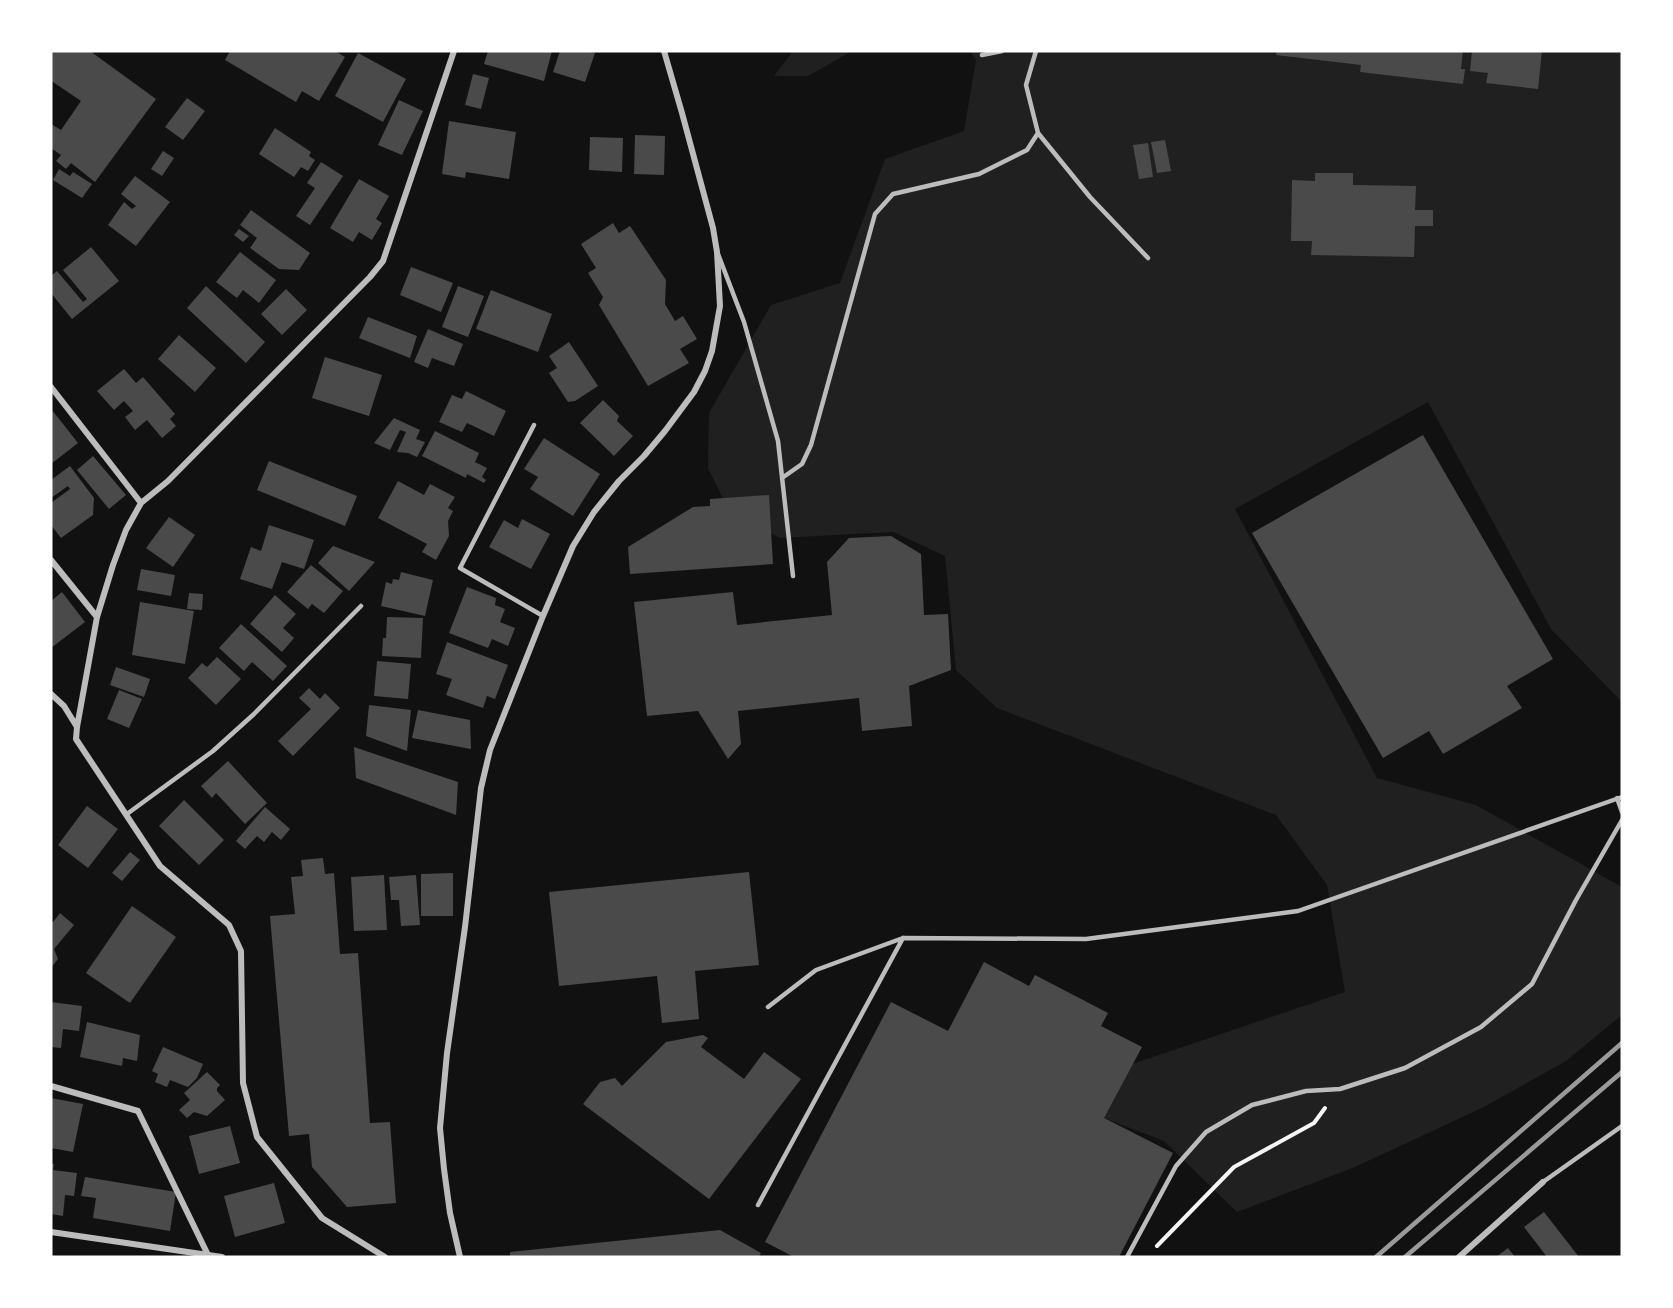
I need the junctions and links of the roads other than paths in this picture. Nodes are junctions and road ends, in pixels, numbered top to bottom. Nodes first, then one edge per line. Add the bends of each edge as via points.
1 (454, 51) edge
2 (664, 51) edge
3 (1002, 51) edge
4 (1036, 51) edge
5 (982, 55) dead end
6 (1038, 132) junction
7 (717, 252) junction
8 (1148, 258) dead end
9 (51, 387) edge
10 (534, 425) dead end
11 (782, 478) junction
12 (141, 503) junction
13 (51, 560) edge
14 (793, 576) dead end
15 (361, 606) dead end
16 (543, 616) junction
17 (97, 617) junction
18 (51, 694) edge
19 (77, 727) junction
20 (1619, 798) edge
21 (1622, 812) edge
22 (127, 814) junction
23 (1622, 820) edge
24 (903, 938) junction
25 (768, 1007) dead end
26 (51, 1086) edge
27 (1621, 1128) edge
28 (1543, 1182) joint
29 (758, 1205) dead end
30 (51, 1233) edge
31 (208, 1255) junction
32 (1461, 1256) edge
33 (222, 1257) edge
34 (385, 1257) edge
35 (460, 1257) edge
36 (1127, 1257) edge

1 - 12 street via 382,261 184,465
2 - 7 street
3 - 5 lane
4 - 6 lane via 1026,85
6 - 8 lane via 1090,197
6 - 11 lane via 1027,150 979,174 893,194 875,214 811,445 802,464
7 - 11 lane via 744,322 778,441
7 - 16 street via 720,306 705,371 681,411 594,512 573,546
9 - 12 street
10 - 16 lane via 460,568
11 - 14 lane
12 - 17 street via 126,530
13 - 17 street
15 - 22 lane via 254,714
16 - 35 street via 490,750 481,788 448,1041 440,1128 450,1213
17 - 19 street
18 - 19 street
19 - 22 street via 76,739
20 - 21 lane
20 - 24 lane via 1298,911 1086,939
22 - 34 street via 160,866 229,926 241,951 243,1083 257,1137 322,1218
23 - 36 lane via 1532,984 1481,1028 1405,1068 1340,1089 1306,1091 1252,1105 1206,1131 1176,1166
24 - 25 lane via 816,970
24 - 29 lane
26 - 31 street via 138,1111
27 - 28 lane
28 - 32 street
30 - 31 street
31 - 33 street

